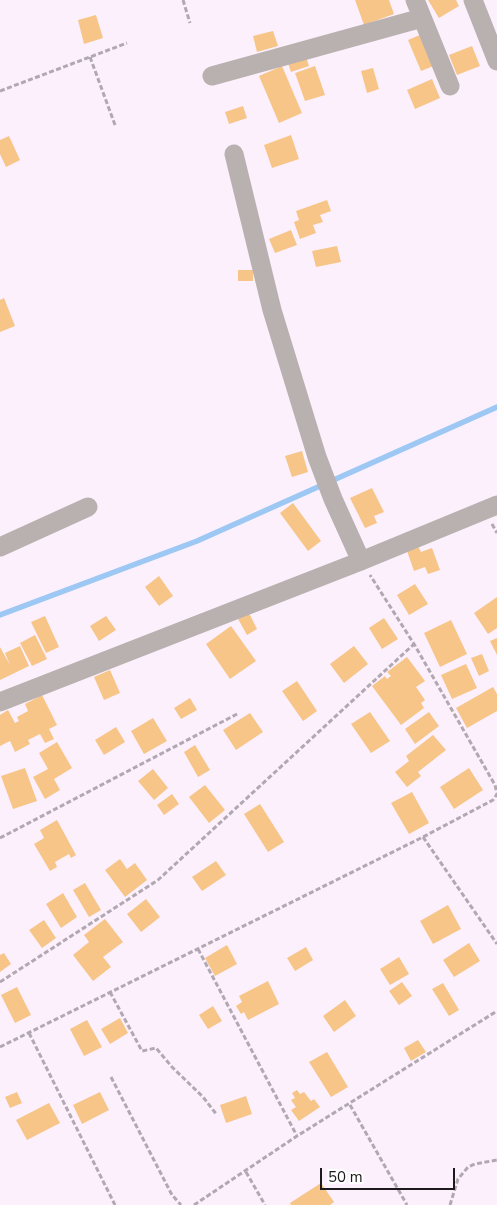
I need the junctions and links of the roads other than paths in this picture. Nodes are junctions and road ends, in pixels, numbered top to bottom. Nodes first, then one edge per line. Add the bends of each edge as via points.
1 (415, 0) edge
2 (473, 0) edge
3 (422, 18) junction
4 (497, 61) edge
5 (212, 76) dead end
6 (450, 86) dead end
7 (234, 154) dead end
8 (497, 505) edge
9 (88, 507) dead end
10 (0, 547) edge
11 (361, 561) junction
12 (0, 702) edge

1 - 3 street
2 - 4 street
3 - 5 street
3 - 6 street
7 - 11 street via 272,310 317,458
8 - 11 street
9 - 10 street
11 - 12 street

